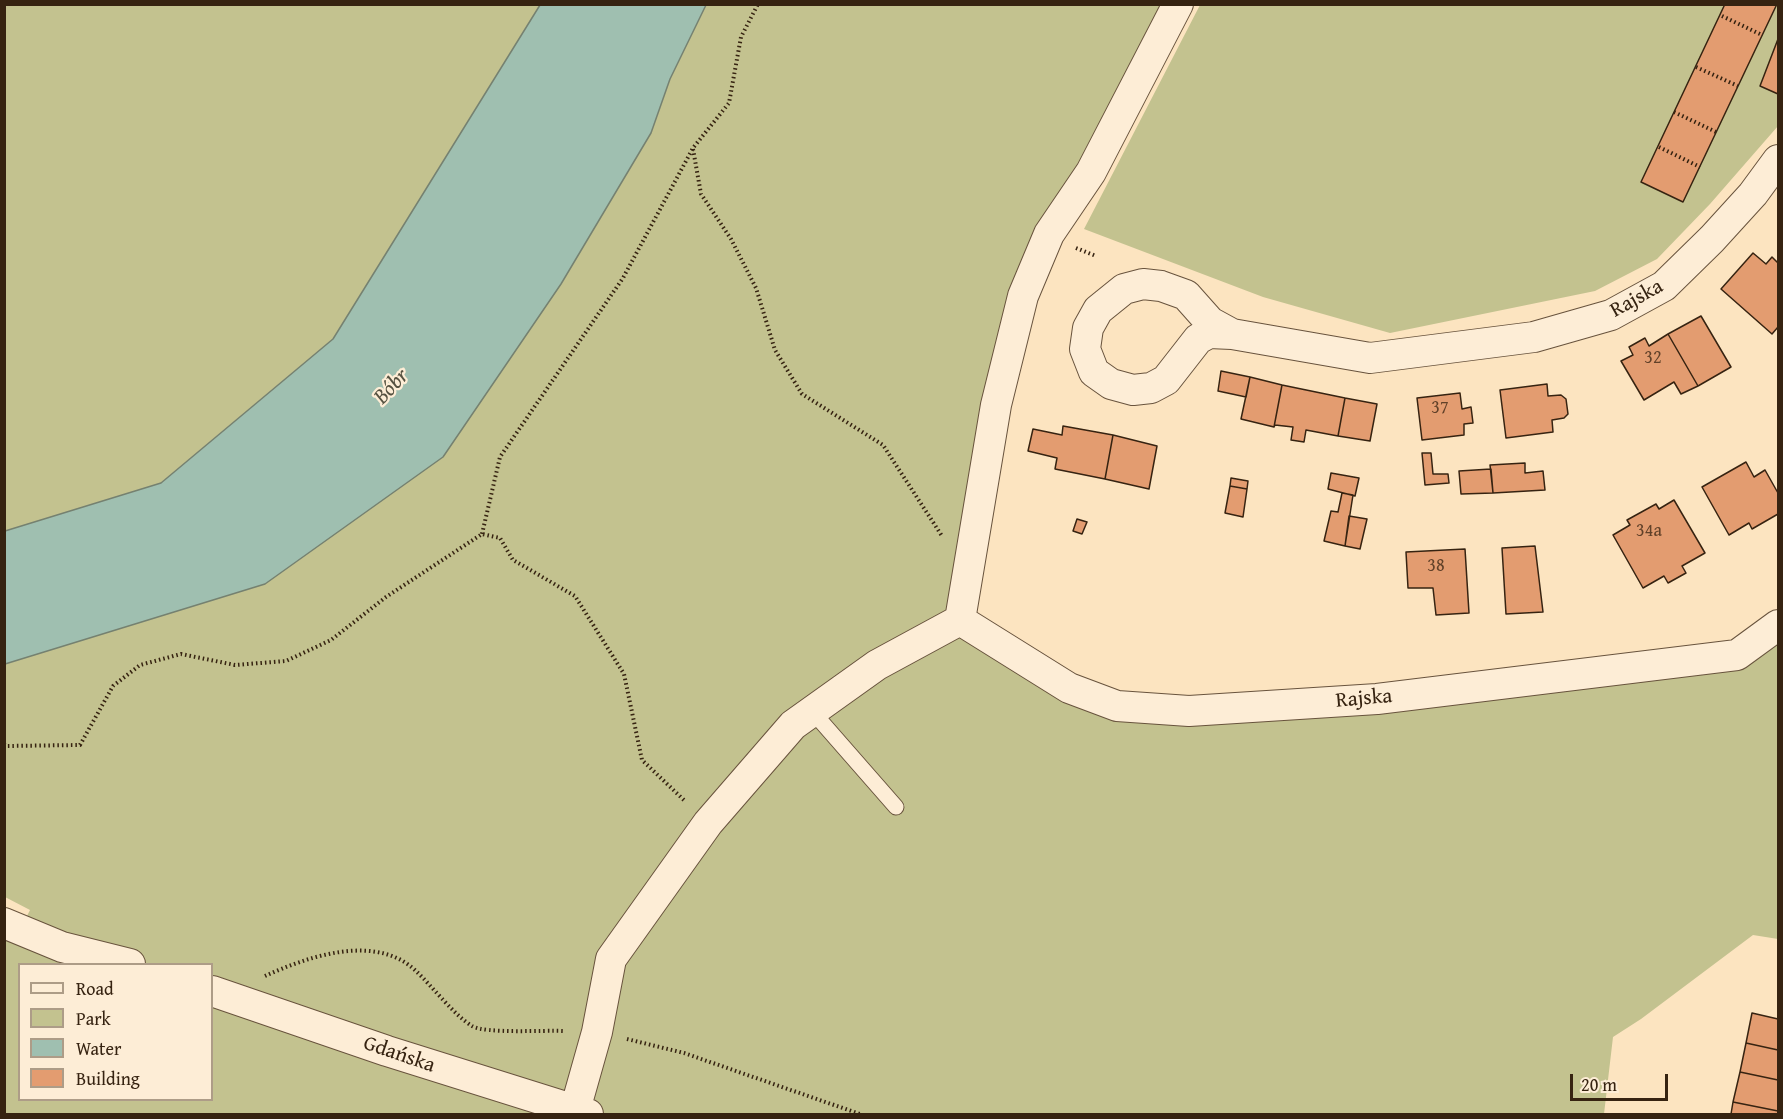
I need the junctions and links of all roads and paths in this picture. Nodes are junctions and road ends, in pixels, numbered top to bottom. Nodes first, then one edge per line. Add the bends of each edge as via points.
1 (758, 4) edge
2 (1178, 4) edge
3 (1722, 16) dead end
4 (1762, 35) dead end
5 (1696, 67) dead end
6 (1738, 86) dead end
7 (1674, 112) dead end
8 (1716, 132) dead end
9 (1659, 147) dead end
10 (693, 148) junction
11 (1779, 160) edge
12 (1700, 167) dead end
13 (1070, 245) dead end
14 (1096, 256) dead end
15 (1232, 334) junction
16 (482, 534) junction
17 (967, 574) junction
18 (960, 620) junction
19 (1779, 625) edge
20 (812, 711) junction
21 (4, 744) edge
22 (896, 807) dead end
23 (708, 823) junction
24 (4, 923) edge
25 (126, 963) edge
26 (218, 993) edge
27 (597, 1032) junction
28 (582, 1112) edge
29 (861, 1114) edge

1 - 10 path via 741,37 729,103
2 - 17 street via 1091,172 1048,234 1023,296 996,405
3 - 4 path
5 - 6 path
7 - 8 path
9 - 12 path
10 - 16 path via 623,278 500,457
10 - 17 path via 701,194 756,288 775,350 802,394 883,445
11 - 15 street, Rajska via 1712,239 1664,286 1611,315 1534,337 1370,358
13 - 14 path
15 - 15 street, Rajska via 1203,336 1166,380 1151,388 1133,390 1111,384 1094,372 1085,349 1088,328 1098,310 1124,289 1143,284 1186,295 1210,321
16 - 21 path via 386,597 331,640 286,661 235,664 181,654 140,665 113,686 80,745
16 - 23 path via 500,538 513,560 575,596 624,674 642,760
17 - 18 street
18 - 19 street, Rajska via 1069,688 1117,706 1189,711 1377,699 1737,655
18 - 20 street via 877,665
20 - 22 lane
20 - 23 street via 793,725
23 - 27 street via 611,959
24 - 25 street via 62,947
26 - 27 path via 327,954 374,950 396,956 414,969 473,1026 493,1030
26 - 28 street, Gdańska
27 - 28 street
27 - 29 path via 684,1053

